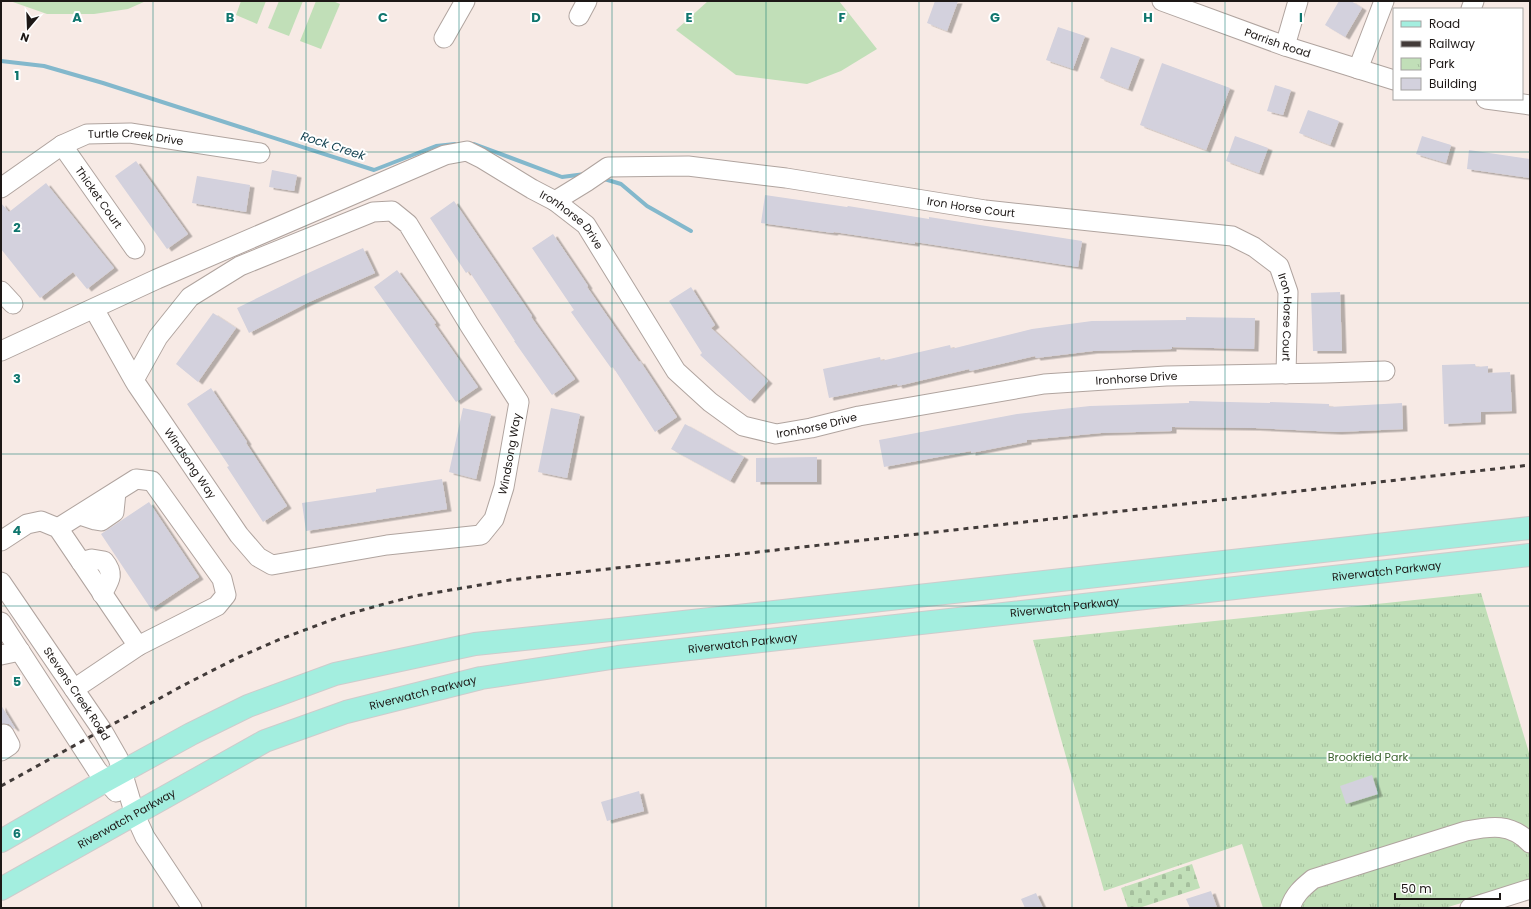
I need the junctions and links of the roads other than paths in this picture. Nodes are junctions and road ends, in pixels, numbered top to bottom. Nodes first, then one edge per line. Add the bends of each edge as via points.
1 (465, 1) edge
2 (1162, 1) edge
3 (1298, 1) edge
4 (1384, 1) edge
5 (1198, 7) edge
6 (444, 38) dead end
7 (1285, 46) junction
8 (1358, 69) junction
9 (1393, 80) edge
10 (1493, 100) edge
11 (1530, 105) edge
12 (62, 146) junction
13 (260, 153) dead end
14 (1, 188) edge
15 (555, 201) junction
16 (135, 249) dead end
17 (94, 309) junction
18 (1, 351) edge
19 (1385, 371) dead end
20 (1286, 374) junction
21 (134, 380) junction
22 (58, 528) junction
23 (1530, 528) edge
24 (1, 541) edge
25 (1530, 555) edge
26 (1, 582) edge
27 (1, 623) edge
28 (138, 646) junction
29 (20, 651) junction
30 (1, 655) edge
31 (74, 689) junction
32 (114, 776) junction
33 (135, 814) junction
34 (1, 841) edge
35 (1530, 843) edge
36 (1, 889) edge
37 (1530, 889) edge
38 (192, 908) edge
39 (1290, 908) edge
40 (1470, 908) edge

1 - 6 street
2 - 5 street, Parrish Road
3 - 7 street
4 - 8 street
5 - 7 street, Parrish Road
7 - 8 street, Parrish Road
8 - 9 street, Parrish Road
10 - 11 street
12 - 13 street, Turtle Creek Drive via 87,134 130,133
12 - 14 street, Turtle Creek Drive
12 - 16 street, Thicket Court
15 - 17 street, Ironhorse Drive via 467,151 445,155 157,279
15 - 20 street, Ironhorse Drive via 586,225 676,371 710,402 744,426 776,434 859,416 1044,384 1166,376
15 - 20 street, Iron Horse Court via 608,167 688,166 786,178 984,210 1232,236 1254,247 1279,266 1288,292
17 - 18 street
17 - 21 street, Windsong Way
19 - 20 street, Ironhorse Drive
21 - 21 street, Windsong Way via 239,535 258,557 272,565 387,545 481,535 494,519 504,487 519,402 408,224 392,211 373,212 240,266 190,297 158,337
22 - 24 street via 41,521 27,524
22 - 28 street
22 - 28 street via 136,479 152,481 222,580 226,595 217,606
23 - 32 main road via 475,644 328,677 248,706
25 - 33 main road, Riverwatch Parkway via 618,657 481,678 346,712 265,741
26 - 31 street, Stevens Creek Road
27 - 29 street, Stevens Creek Road
28 - 31 street
29 - 30 street
29 - 32 street, Stevens Creek Road via 97,770
31 - 32 street, Stevens Creek Road via 118,758
32 - 33 street, Stevens Creek Road
32 - 34 main road
33 - 36 main road, Riverwatch Parkway
33 - 38 street, Stevens Creek Road via 146,836
35 - 39 street via 1517,832 1508,829 1484,828 1466,831 1313,880 1301,889
37 - 40 street

